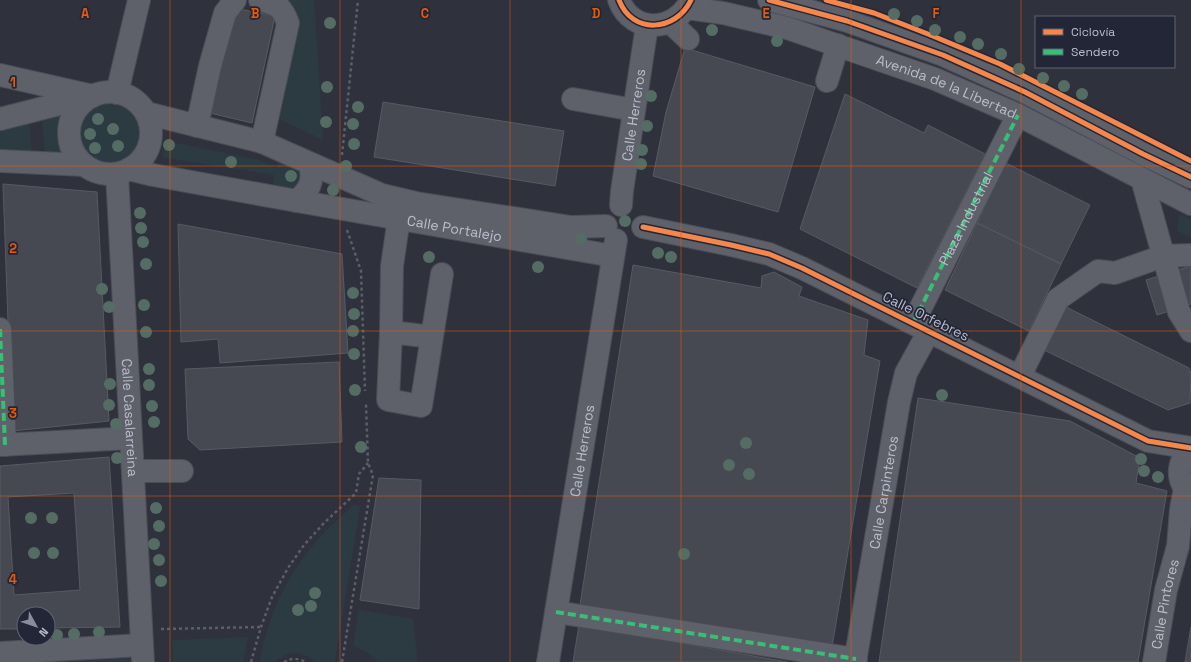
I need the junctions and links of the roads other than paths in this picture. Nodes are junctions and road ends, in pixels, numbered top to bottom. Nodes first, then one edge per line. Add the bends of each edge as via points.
1 (139, 0) edge
2 (234, 0) edge
3 (260, 0) edge
4 (619, 0) edge
5 (769, 0) edge
6 (689, 4) edge
7 (670, 22) junction
8 (647, 25) junction
9 (688, 39) dead end
10 (838, 45) junction
11 (0, 75) edge
12 (827, 81) dead end
13 (117, 93) junction
14 (88, 99) junction
15 (573, 99) dead end
16 (634, 110) junction
17 (146, 113) junction
18 (1018, 115) junction
19 (0, 119) edge
20 (196, 126) junction
21 (262, 142) junction
22 (0, 161) edge
23 (310, 164) junction
24 (84, 165) junction
25 (123, 172) junction
26 (1191, 177) edge
27 (1142, 179) junction
28 (297, 201) junction
29 (1191, 204) edge
30 (621, 205) junction
31 (399, 218) junction
32 (643, 227) junction
33 (612, 241) junction
34 (1191, 255) edge
35 (1163, 256) junction
36 (442, 274) dead end
37 (921, 327) junction
38 (0, 329) edge
39 (1191, 331) edge
40 (391, 332) junction
41 (432, 337) junction
42 (1020, 376) junction
43 (131, 438) junction
44 (1148, 440) junction
45 (3, 445) edge
46 (1191, 448) edge
47 (1191, 451) edge
48 (133, 471) junction
49 (182, 471) dead end
50 (1185, 484) edge
51 (1191, 525) edge
52 (1178, 546) junction
53 (556, 612) junction
54 (0, 653) edge
55 (143, 654) edge
56 (855, 661) edge
57 (548, 662) edge
58 (1154, 662) edge

1 - 13 street
2 - 20 street via 225,13
3 - 21 street via 274,4 283,11 288,23
4 - 8 street via 627,14
5 - 26 street, Avenida de la Libertad via 847,21 943,55 1025,92
6 - 7 street via 680,16
6 - 10 street, Avenida de la Libertad via 787,28
7 - 8 street
7 - 9 street
8 - 16 street, Calle Herreros
10 - 12 street
10 - 18 street, Avenida de la Libertad via 935,79
11 - 14 street
13 - 14 street via 105,92
13 - 17 street via 129,97
14 - 19 street
14 - 24 street via 75,111 70,122 69,134 70,146
15 - 16 street
16 - 30 street, Calle Herreros
17 - 20 street, Calle Portalejo
17 - 25 street via 150,126 147,151 139,162
18 - 27 street, Avenida de la Libertad
18 - 37 street, Plaza Industrial
20 - 21 street, Calle Portalejo
21 - 23 street, Calle Portalejo
22 - 24 street
23 - 28 street via 312,183
23 - 33 street, Calle Portalejo via 382,195 416,203 571,227
24 - 25 street via 105,174
25 - 28 street, Calle Portalejo
25 - 43 street, Calle Casalarreina
27 - 29 street, Avenida de la Libertad
27 - 35 street
28 - 31 street, Calle Portalejo
30 - 32 street via 627,204 638,210 642,215
30 - 33 street via 611,210 606,220
31 - 33 street, Calle Portalejo
31 - 40 street via 392,266
32 - 33 street via 638,237 633,240
32 - 37 street, Calle Orfebres via 769,254
33 - 53 street, Calle Herreros via 606,301
34 - 35 street
35 - 39 street via 1179,312
35 - 42 street via 1115,274 1098,271 1058,299
36 - 41 street
37 - 42 street, Calle Orfebres
37 - 56 street, Calle Carpinteros via 899,402
38 - 45 street
40 - 41 street
40 - 41 street via 388,400 421,406
42 - 44 street, Calle Orfebres
43 - 45 street
43 - 48 street, Calle Casalarreina
44 - 46 street, Calle Orfebres
44 - 50 street, Calle Orfebres
47 - 50 street, Calle Pintores via 1181,464
48 - 49 street
48 - 55 street, Calle Casalarreina
50 - 52 street, Calle Pintores
51 - 52 street, Calle Pintores
52 - 58 street, Calle Pintores via 1166,590
53 - 56 street, Calle Carpinteros
53 - 57 street, Calle Herreros
54 - 55 street

